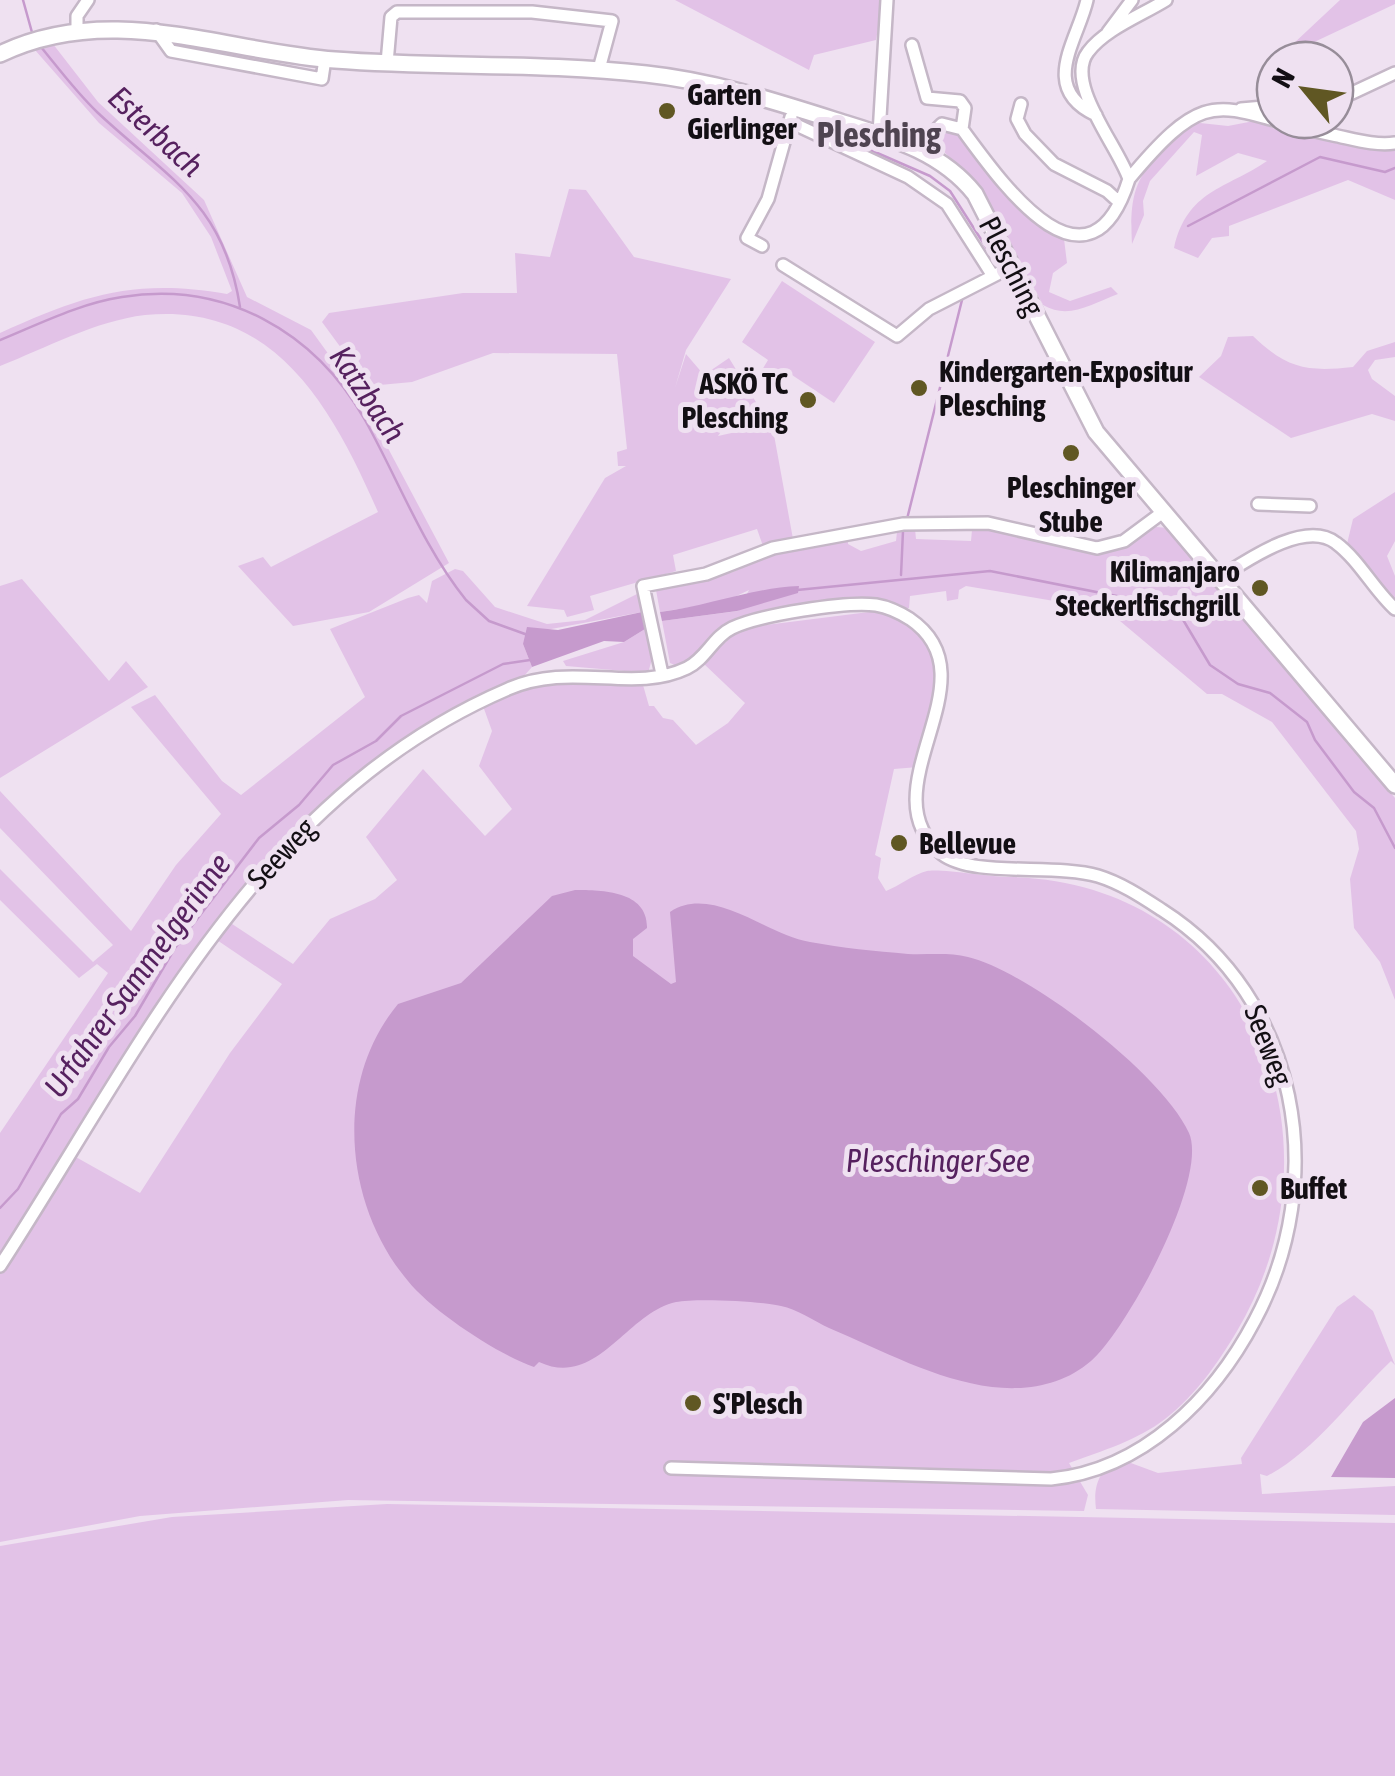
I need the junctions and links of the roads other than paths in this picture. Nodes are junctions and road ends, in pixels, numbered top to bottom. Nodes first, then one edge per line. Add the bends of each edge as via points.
1 (88, 0) edge
2 (887, 0) edge
3 (1087, 0) edge
4 (1132, 0) edge
5 (1166, 0) edge
6 (77, 30) junction
7 (1103, 39) junction
8 (912, 45) dead end
9 (0, 54) edge
10 (386, 63) junction
11 (599, 70) junction
12 (1395, 73) edge
13 (1355, 92) edge
14 (1020, 104) dead end
15 (1255, 108) edge
16 (1241, 109) junction
17 (792, 114) junction
18 (1096, 115) junction
19 (962, 129) junction
20 (878, 134) junction
21 (1395, 143) edge
22 (918, 148) junction
23 (1129, 178) junction
24 (1118, 202) junction
25 (762, 246) dead end
26 (783, 265) dead end
27 (1013, 266) junction
28 (993, 276) junction
29 (1258, 504) dead end
30 (1310, 506) dead end
31 (1163, 512) junction
32 (1219, 578) junction
33 (1395, 609) edge
34 (662, 674) junction
35 (1395, 785) edge
36 (0, 1266) edge
37 (671, 1468) dead end

1 - 6 street
2 - 20 street
3 - 18 street via 1064,58 1065,76 1081,108
4 - 7 street
5 - 7 street
6 - 9 main road, Plesching
6 - 10 main road, Plesching via 156,30
7 - 18 street via 1088,51 1081,72
8 - 19 street via 927,98 960,100
10 - 11 main road, Plesching
10 - 11 street via 397,12 532,12 612,20
11 - 17 main road, Plesching via 690,80
12 - 13 street
14 - 24 street via 1017,119 1041,153
15 - 16 street
16 - 21 street via 1259,120
16 - 23 street via 1186,118
17 - 20 main road, Plesching
17 - 25 street via 768,198 747,238
17 - 28 street via 938,197 964,224
18 - 23 street
19 - 22 street via 942,124
19 - 24 street via 1007,190 1050,228 1072,234 1094,228
20 - 22 main road, Plesching
22 - 27 main road, Plesching via 975,194
23 - 24 street
26 - 28 street via 897,336 929,309
27 - 28 street
27 - 31 main road, Plesching via 1088,420
29 - 30 street
31 - 32 main road, Plesching
31 - 34 street via 1124,541 1098,548 988,523 902,524 773,548 706,574 643,586
32 - 33 street via 1273,548 1319,536 1336,543
32 - 35 main road, Plesching
34 - 36 street, Seeweg via 555,675 507,689 406,744 324,807 252,880 206,943
34 - 37 street, Seeweg via 692,666 720,634 749,621 862,604 908,618 932,642 941,670 916,789 917,812 930,839 966,864 1098,876 1205,940 1243,984 1268,1028 1292,1106 1297,1150 1287,1240 1258,1316 1204,1396 1137,1448 1051,1479

